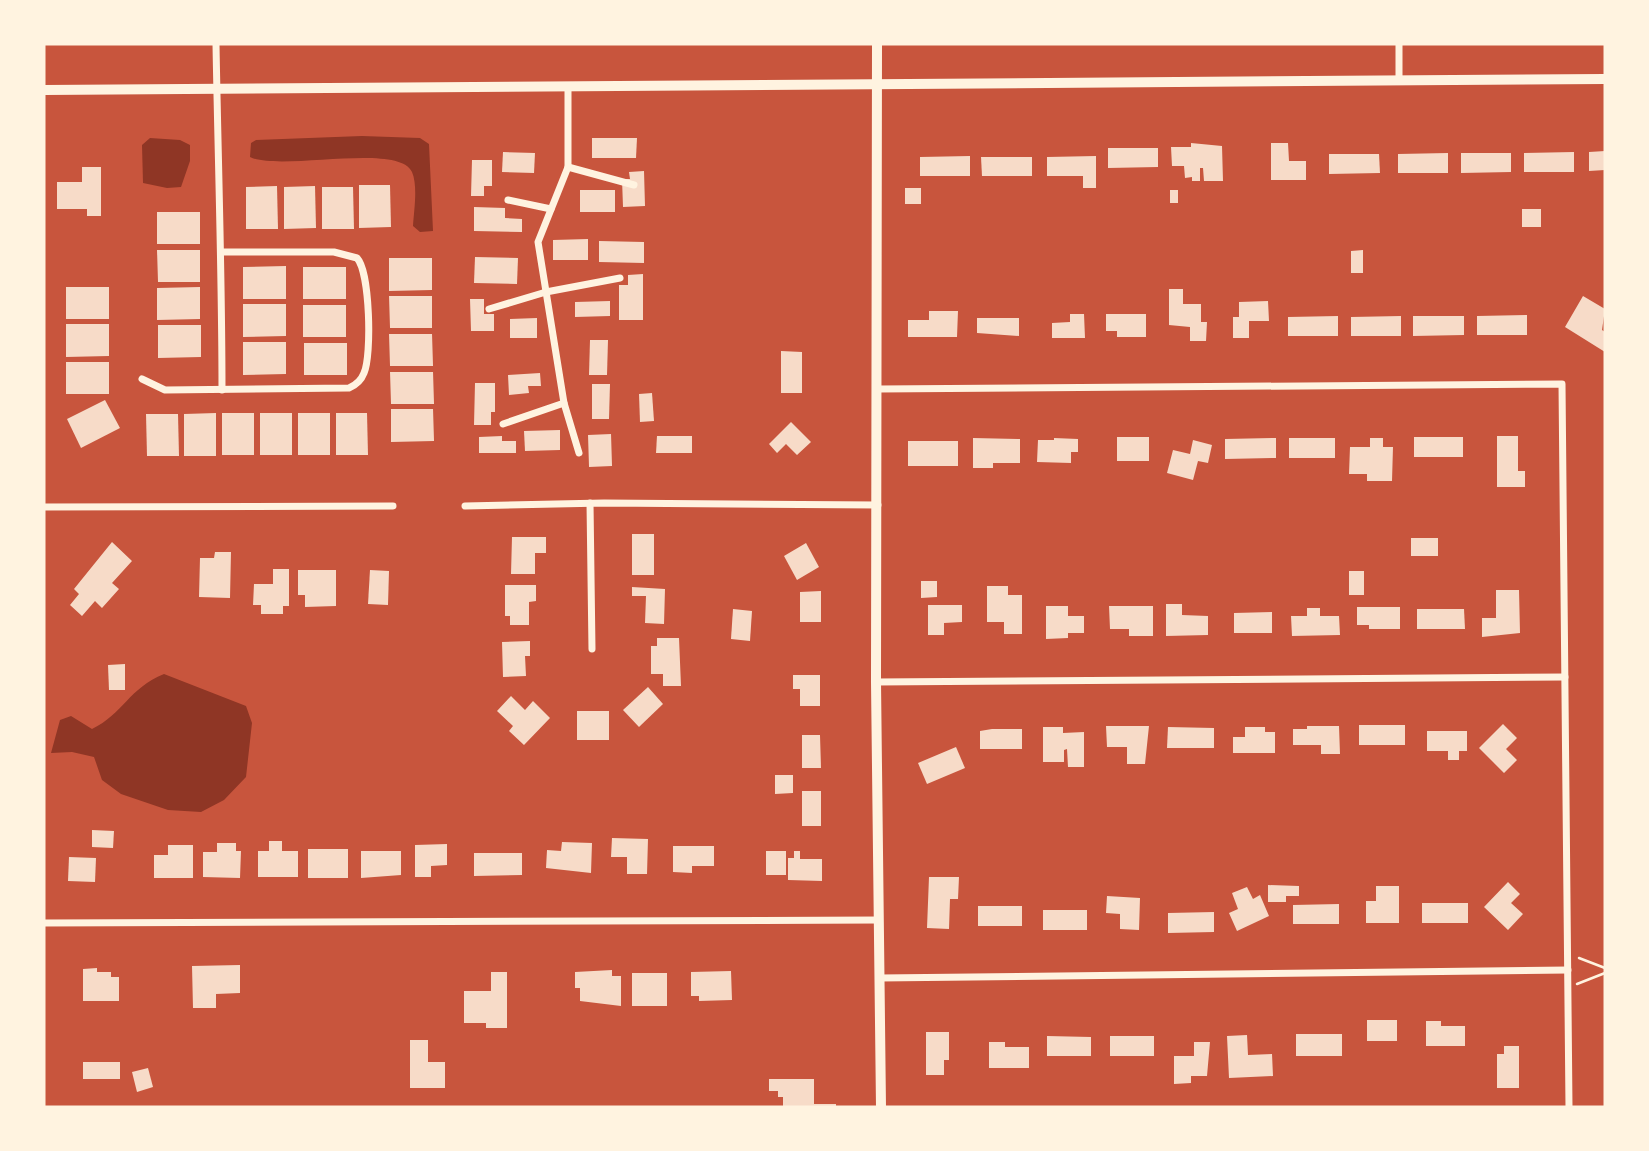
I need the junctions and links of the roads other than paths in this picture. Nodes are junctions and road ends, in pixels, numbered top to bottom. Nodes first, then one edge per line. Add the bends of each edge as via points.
1 (216, 44) edge
2 (877, 44) edge
3 (1399, 44) edge
4 (1605, 79) edge
5 (1399, 81) junction
6 (879, 84) junction
7 (568, 86) junction
8 (217, 88) junction
9 (44, 90) edge
10 (568, 167) junction
11 (634, 185) dead end
12 (508, 200) dead end
13 (551, 209) junction
14 (222, 252) junction
15 (620, 278) dead end
16 (546, 292) junction
17 (489, 309) dead end
18 (142, 379) dead end
19 (879, 389) junction
20 (222, 390) junction
21 (564, 402) junction
22 (503, 424) dead end
23 (579, 453) dead end
24 (590, 503) junction
25 (878, 505) junction
26 (44, 506) edge
27 (393, 506) dead end
28 (465, 506) dead end
29 (592, 649) dead end
30 (1565, 677) junction
31 (876, 682) junction
32 (879, 920) junction
33 (44, 923) edge
34 (1568, 970) junction
35 (880, 978) junction
36 (881, 1107) edge
37 (1569, 1107) edge

1 - 8 street
2 - 6 street
3 - 5 street
4 - 5 street
5 - 6 street
6 - 7 street
6 - 19 street
7 - 8 street
7 - 10 street
8 - 9 street
8 - 14 street
10 - 11 street
10 - 13 street
12 - 13 street
13 - 16 street via 538,242
14 - 20 street
14 - 20 street via 334,251 357,258 366,275 367,360 361,380 349,388
15 - 16 street
16 - 17 street
16 - 21 street
18 - 20 street via 165,390
19 - 25 street
19 - 30 street via 1562,384
21 - 22 street
21 - 23 street
24 - 25 street
24 - 28 street
24 - 29 street
25 - 31 street
26 - 27 street
30 - 31 street
30 - 34 street
31 - 32 street
32 - 33 street
32 - 35 street
34 - 35 street
34 - 37 street
35 - 36 street

